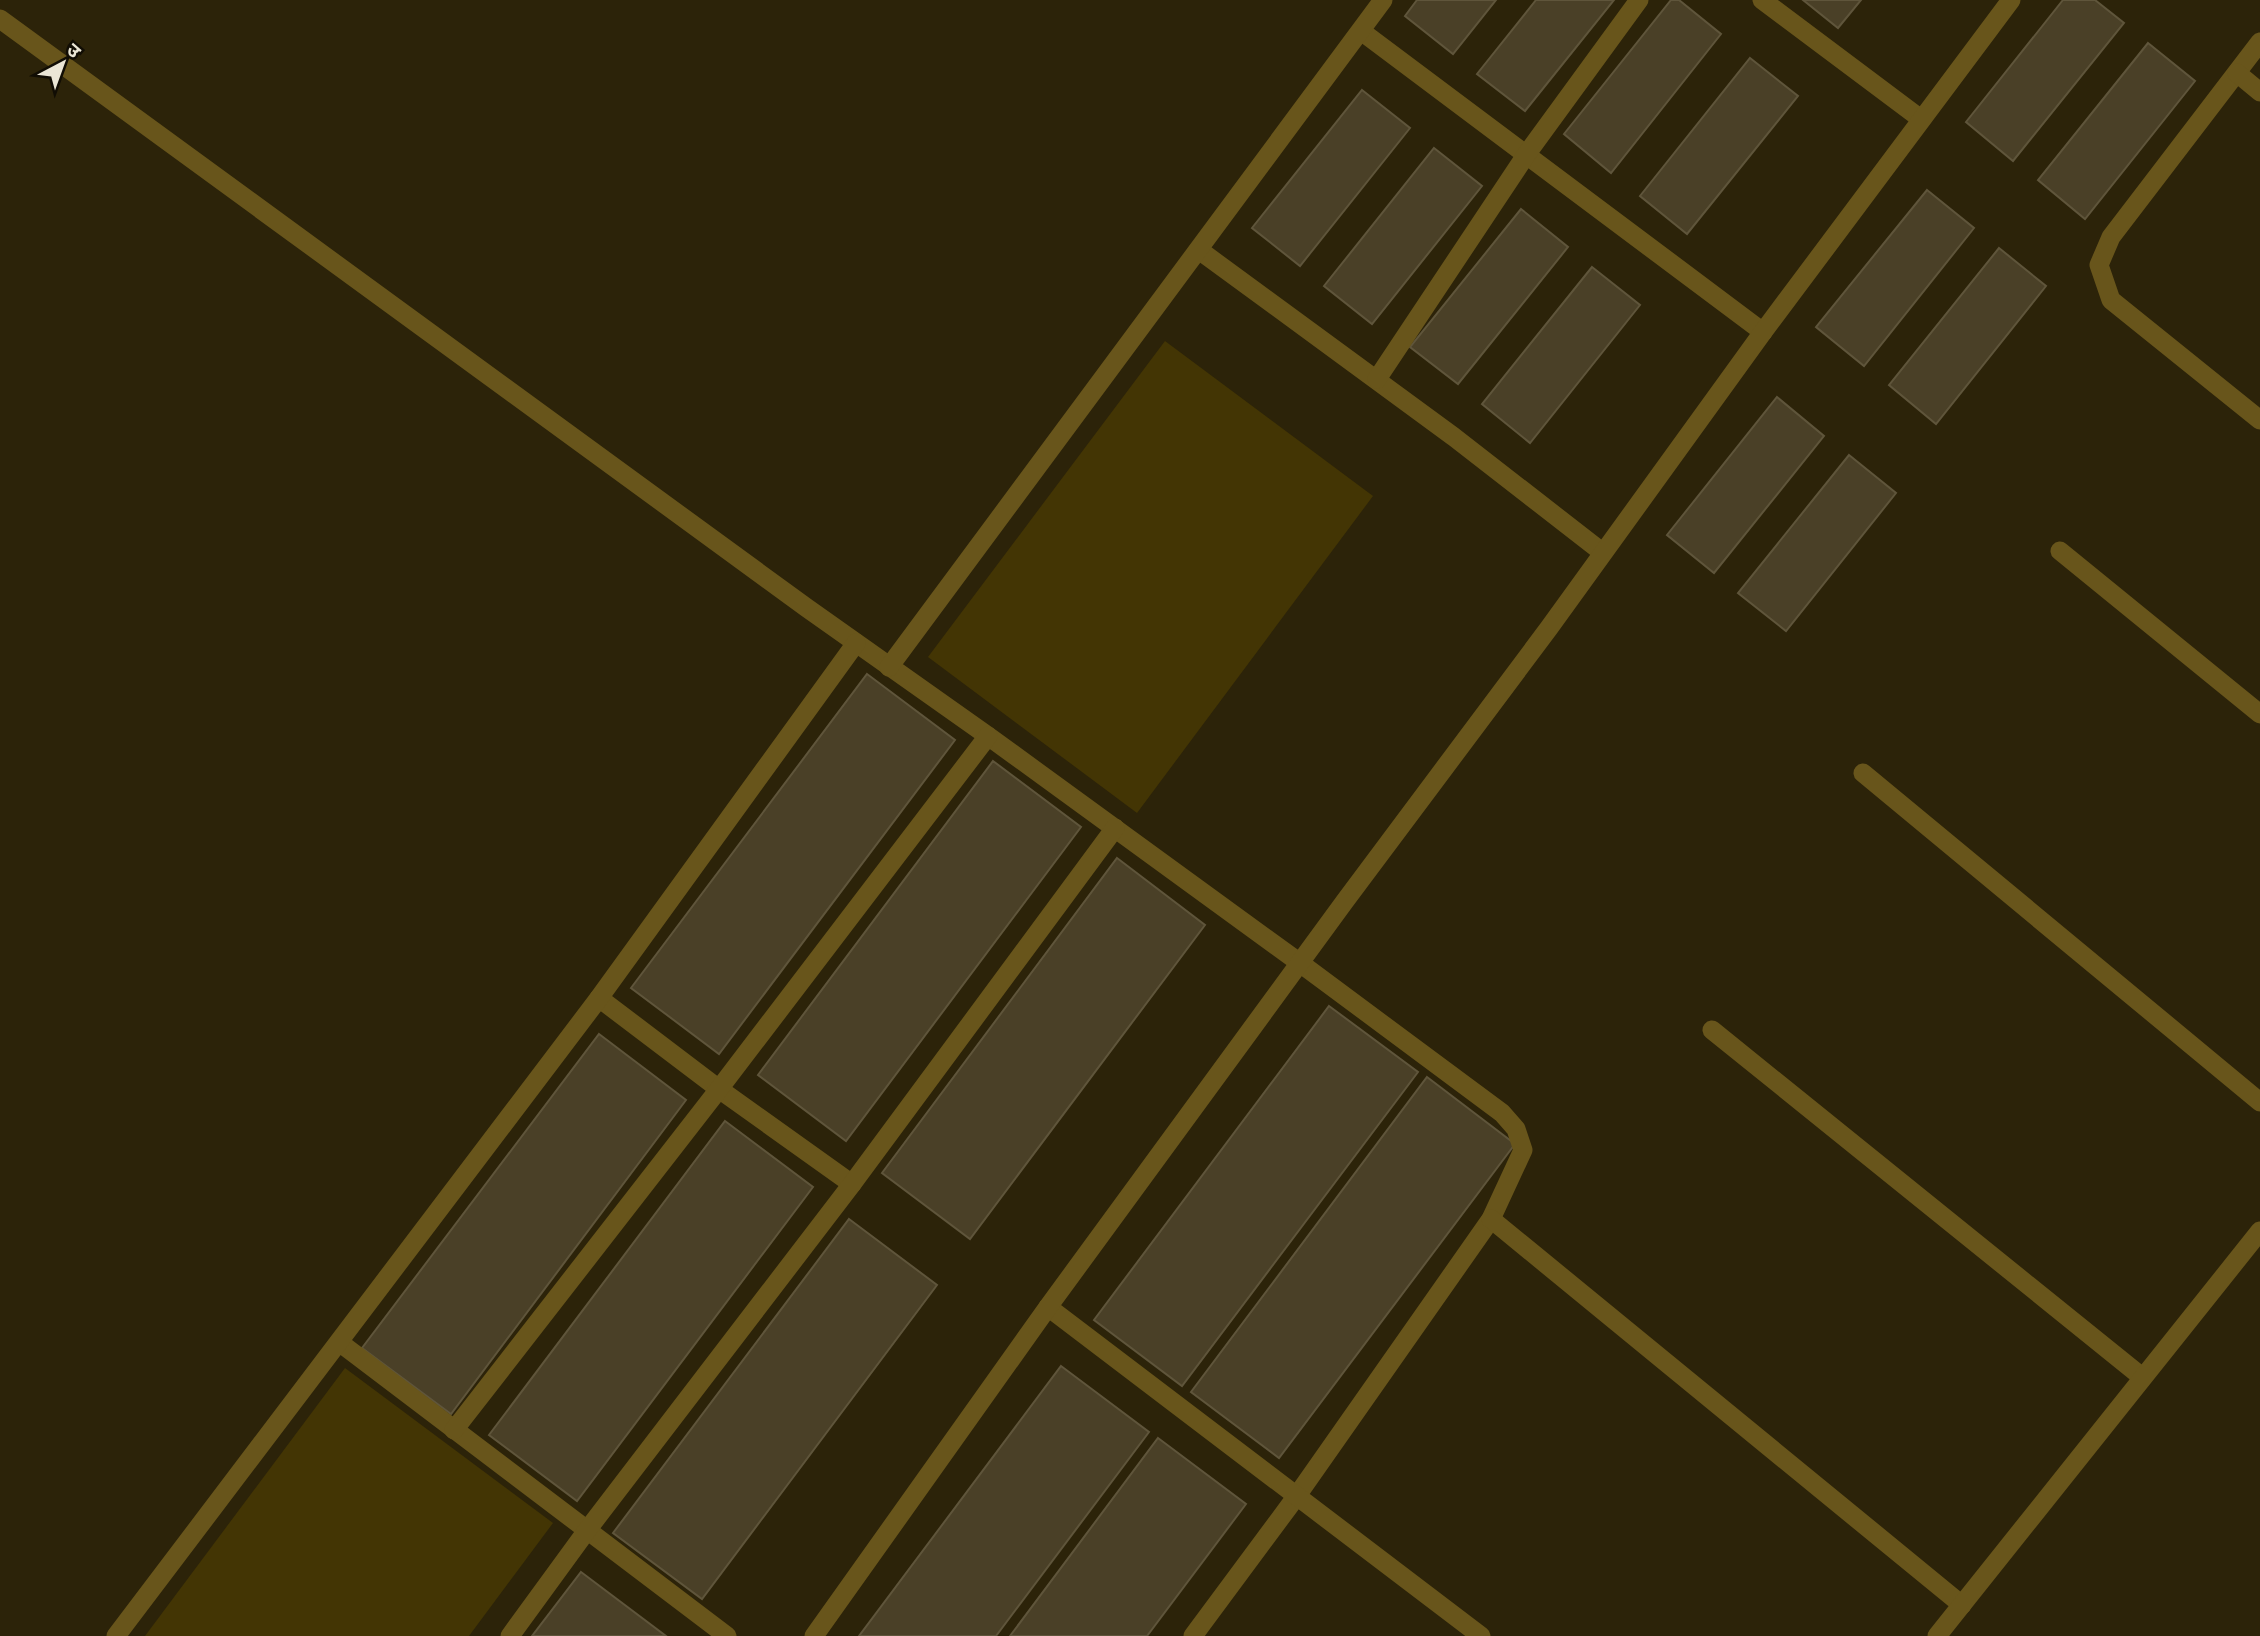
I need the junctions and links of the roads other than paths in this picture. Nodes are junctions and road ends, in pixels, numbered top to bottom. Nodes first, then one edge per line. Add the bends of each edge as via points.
1 (1383, 0) edge
2 (1639, 0) edge
3 (1762, 0) edge
4 (2011, 0) edge
5 (0, 19) edge
6 (1361, 31) junction
7 (2260, 42) edge
8 (2237, 73) junction
9 (2260, 92) edge
10 (1921, 119) junction
11 (1526, 155) junction
12 (1199, 250) junction
13 (1762, 332) junction
14 (1377, 379) junction
15 (2260, 420) edge
16 (2060, 551) dead end
17 (1602, 552) junction
18 (856, 643) junction
19 (890, 667) junction
20 (2260, 714) edge
21 (988, 736) junction
22 (1863, 773) dead end
23 (1115, 828) junction
24 (1300, 963) junction
25 (599, 998) junction
26 (1712, 1030) dead end
27 (719, 1089) junction
28 (2260, 1102) edge
29 (852, 1184) junction
30 (1491, 1219) junction
31 (2260, 1231) edge
32 (1048, 1307) junction
33 (339, 1342) junction
34 (2142, 1377) junction
35 (454, 1430) junction
36 (1296, 1497) junction
37 (588, 1529) junction
38 (1962, 1605) junction
39 (116, 1636) edge
40 (510, 1636) edge
41 (727, 1636) edge
42 (814, 1636) edge
43 (1194, 1636) edge
44 (1480, 1636) edge
45 (1937, 1636) edge

1 - 6 street
2 - 11 street
3 - 10 street
4 - 10 street
5 - 18 street
6 - 11 street
6 - 12 street
7 - 8 street
8 - 9 street
8 - 15 street via 2111,237 2099,264 2111,300
10 - 13 street
11 - 13 street
11 - 14 street
12 - 14 street
12 - 19 street
13 - 17 street
14 - 17 street
16 - 20 street
17 - 24 street
18 - 19 street
18 - 25 street
19 - 21 street
21 - 23 street
21 - 27 street
22 - 28 street
23 - 24 street
23 - 29 street
24 - 30 street via 1502,1113 1516,1129 1523,1150
24 - 32 street
25 - 27 street
25 - 33 street
26 - 34 street
27 - 29 street
27 - 35 street
29 - 37 street
30 - 36 street
30 - 38 street
31 - 34 street
32 - 36 street
32 - 42 street
33 - 35 street
33 - 39 street
34 - 38 street
35 - 37 street
36 - 43 street
36 - 44 street
37 - 40 street
37 - 41 street
38 - 45 street

